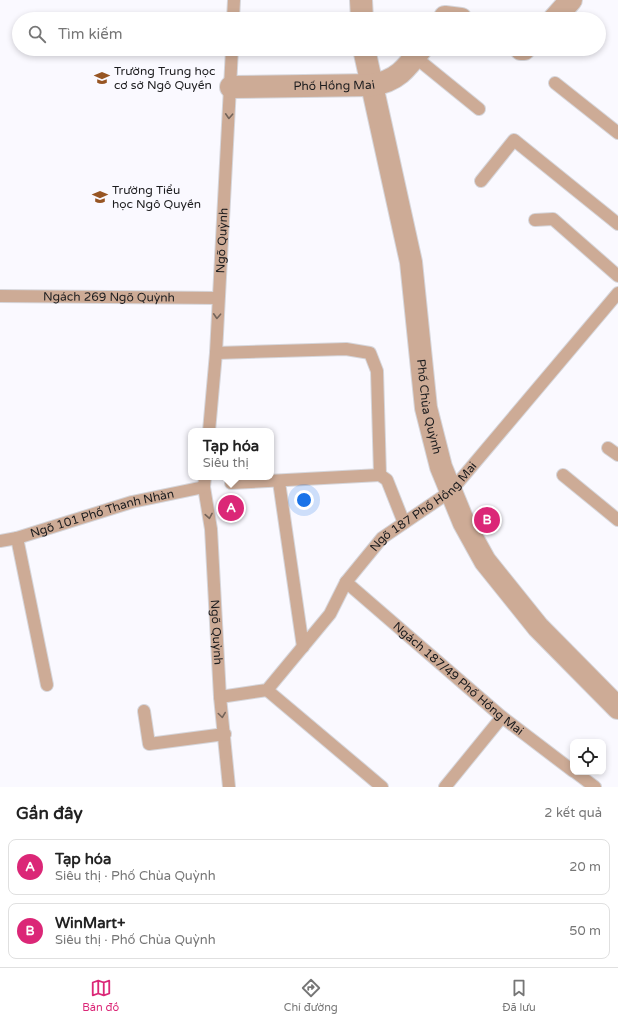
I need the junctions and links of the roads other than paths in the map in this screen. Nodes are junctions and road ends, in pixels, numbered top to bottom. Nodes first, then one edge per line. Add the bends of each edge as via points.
1 (234, 0) edge
2 (361, 0) edge
3 (571, 0) edge
4 (233, 12) edge
5 (362, 12) edge
6 (560, 12) edge
7 (232, 56) edge
8 (366, 56) edge
9 (416, 56) edge
10 (421, 56) edge
11 (555, 83) dead end
12 (372, 85) junction
13 (231, 87) junction
14 (479, 109) dead end
15 (618, 132) edge
16 (480, 181) dead end
17 (535, 220) dead end
18 (618, 224) edge
19 (618, 276) edge
20 (618, 292) edge
21 (0, 296) edge
22 (218, 298) junction
23 (216, 353) junction
24 (209, 428) edge
25 (608, 448) dead end
26 (618, 455) edge
27 (380, 475) junction
28 (563, 475) dead end
29 (205, 482) edge
30 (279, 482) junction
31 (231, 483) dead end
32 (451, 491) junction
33 (618, 520) edge
34 (404, 523) junction
35 (17, 538) junction
36 (0, 541) edge
37 (346, 582) junction
38 (303, 647) junction
39 (48, 685) dead end
40 (267, 690) junction
41 (220, 697) junction
42 (618, 708) edge
43 (144, 711) dead end
44 (502, 718) junction
45 (225, 734) junction
46 (570, 768) edge
47 (579, 775) edge
48 (230, 787) edge
49 (382, 787) edge
50 (445, 787) edge
51 (595, 787) edge

1 - 4 lane
2 - 5 street
3 - 6 street
7 - 13 lane, Ngõ Quỳnh
8 - 12 street, Phố Chùa Quỳnh
9 - 12 street, Phố Hồng Mai via 404,71 386,83
10 - 14 lane
11 - 15 lane
12 - 13 street, Phố Hồng Mai
12 - 32 street, Phố Chùa Quỳnh via 411,262 426,408 441,467
13 -> 22 lane, Ngõ Quỳnh
16 - 18 lane via 514,140
17 - 19 lane via 553,219
20 - 32 lane, Ngõ 187 Phố Hồng Mai
21 - 22 lane, Ngách 269 Ngõ Quỳnh
22 -> 23 lane, Ngõ Quỳnh
23 - 24 lane, Ngõ Quỳnh
23 - 27 lane via 346,349 370,353 377,371
25 - 26 lane
27 - 30 lane
27 - 34 lane via 387,480
28 - 33 lane
29 - 35 lane, Ngõ 101 Phố Thanh Nhàn
29 -> 41 lane, Ngõ Quỳnh via 211,529
30 - 31 lane
30 - 38 lane
32 - 34 lane, Ngõ 187 Phố Hồng Mai
32 - 42 street, Phố Chùa Quỳnh via 464,523 485,561 538,627
34 - 37 lane, Ngõ 187 Phố Hồng Mai via 382,538
35 - 36 lane, Ngõ 101 Phố Thanh Nhàn
35 - 39 lane
37 - 38 lane, Ngõ 187 Phố Hồng Mai via 330,614
37 - 44 lane, Ngách 187/49 Phố Hồng Mai
38 - 40 lane, Ngõ 187 Phố Hồng Mai
40 - 41 lane
40 - 49 lane
41 -> 45 lane, Ngõ Quỳnh
43 - 45 lane via 149,744
44 - 46 lane, Ngách 187/49 Phố Hồng Mai
44 - 50 lane
45 - 48 lane, Ngõ Quỳnh
47 - 51 lane, Ngách 187/49 Phố Hồng Mai

